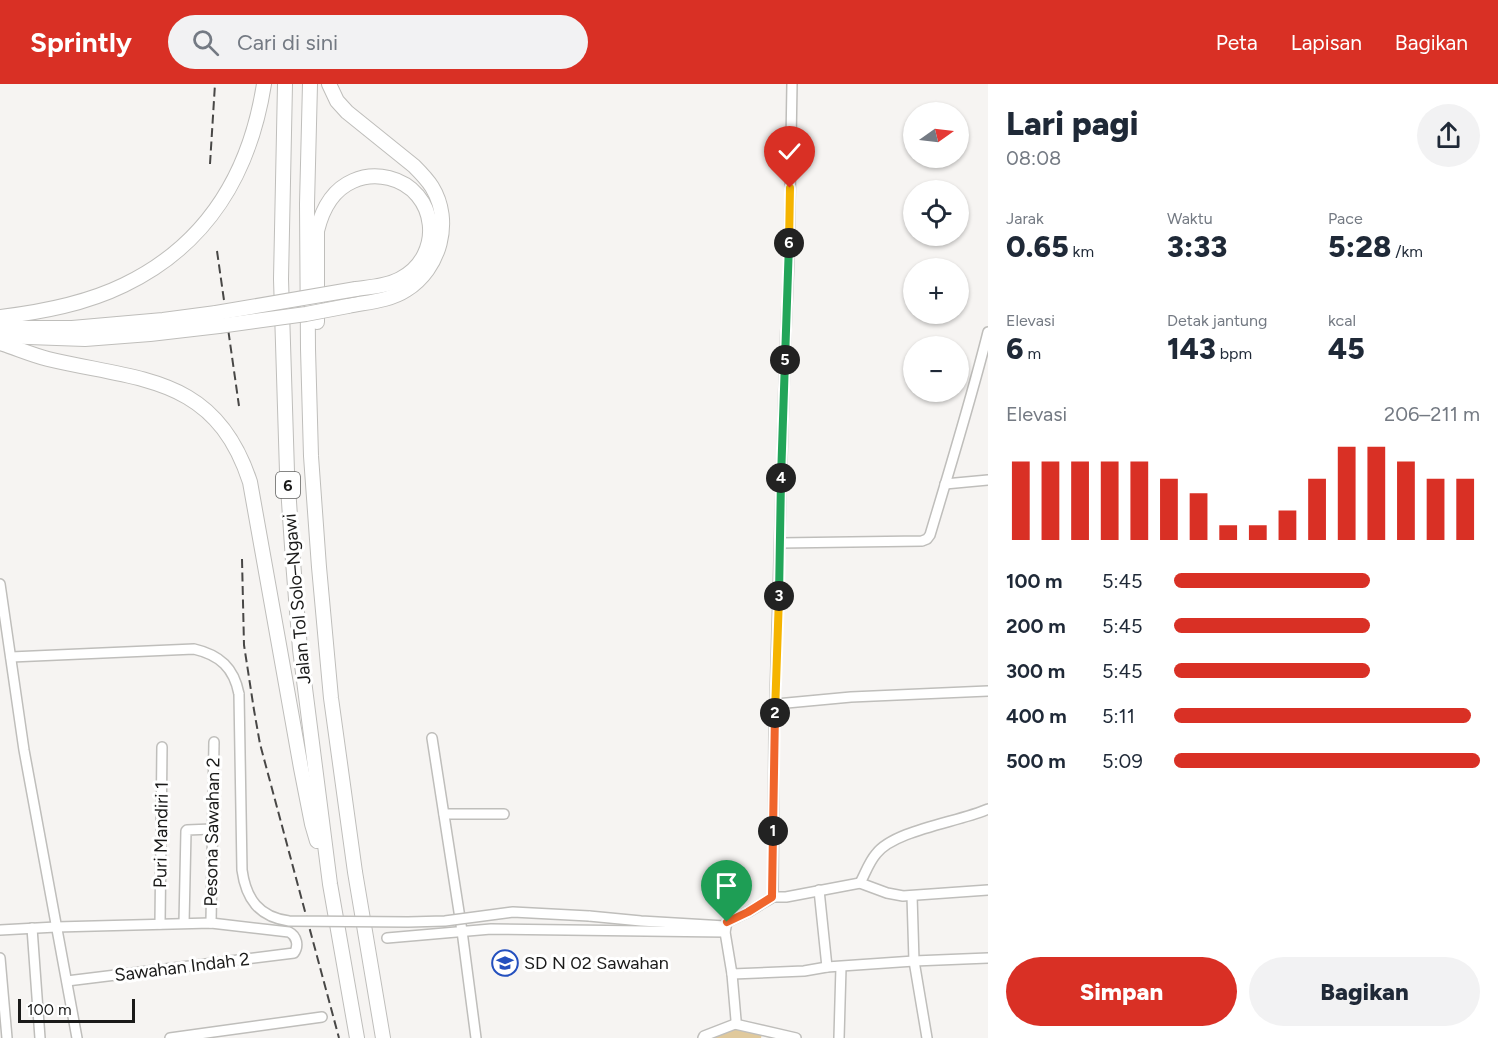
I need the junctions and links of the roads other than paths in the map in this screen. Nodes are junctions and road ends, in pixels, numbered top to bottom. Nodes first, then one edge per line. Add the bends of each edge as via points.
1 (264, 84) edge
2 (285, 84) edge
3 (310, 84) edge
4 (329, 84) edge
5 (792, 84) edge
6 (0, 317) edge
7 (218, 319) junction
8 (0, 325) edge
9 (988, 332) edge
10 (0, 336) edge
11 (0, 343) edge
12 (983, 372) edge
13 (311, 456) junction
14 (988, 480) edge
15 (945, 484) junction
16 (780, 543) junction
17 (0, 584) edge
18 (11, 657) junction
19 (988, 691) edge
20 (776, 704) junction
21 (432, 738) dead end
22 (214, 742) dead end
23 (162, 747) dead end
24 (988, 809) edge
25 (444, 814) junction
26 (504, 814) dead end
27 (212, 829) junction
28 (860, 883) junction
29 (330, 884) junction
30 (988, 890) edge
31 (819, 891) junction
32 (912, 896) junction
33 (772, 897) junction
34 (184, 923) junction
35 (211, 923) junction
36 (160, 924) junction
37 (56, 927) junction
38 (32, 928) junction
39 (725, 929) junction
40 (0, 930) edge
41 (462, 931) junction
42 (387, 938) dead end
43 (0, 958) edge
44 (988, 960) edge
45 (914, 961) junction
46 (841, 967) junction
47 (827, 968) junction
48 (732, 974) junction
49 (67, 981) junction
50 (322, 1017) dead end
51 (735, 1024) junction
52 (7, 1038) edge
53 (40, 1038) edge
54 (77, 1038) edge
55 (170, 1038) edge
56 (357, 1038) edge
57 (383, 1038) edge
58 (476, 1038) edge
59 (703, 1038) edge
60 (796, 1038) edge
61 (839, 1038) edge
62 (927, 1038) edge

1 - 6 highway via 251,142 231,186 206,222 174,253 141,276 106,293 62,307
2 - 29 highway, Jalan Tol Solo–Ngawi / 6 via 281,279 292,561 312,757
3 - 13 highway, Jalan Tol Solo–Ngawi / 6 via 307,214
4 - 7 highway, bridge via 347,112 422,173 433,188 442,218 437,254 425,274 394,296 306,314
5 - 16 street
7 - 8 highway via 72,328
7 - 10 highway via 150,334 84,339
7 - 13 highway, bridge via 356,289 391,283 402,278 426,251 430,228 427,209 418,195 396,180 380,176 359,179 329,200 320,219 317,231 317,244 316,432
9 - 12 street
11 - 29 highway via 163,385 200,405 228,435 250,482 312,824
12 - 15 street
13 - 57 highway, Jalan Tol Solo–Ngawi / 6 via 331,698
14 - 15 street
15 - 16 street via 930,535 924,540
16 - 20 street
17 - 18 street
18 - 37 street
18 - 39 street, bridge via 194,649 213,655 225,665 232,672 239,694 244,885 258,907 280,920 445,921 513,912
19 - 20 street
20 - 33 street
21 - 25 street
22 - 27 street, Pesona Sawahan 2
23 - 36 street, Puri Mandiri 1
24 - 28 street via 887,843 876,852
25 - 26 street
25 - 41 street
27 - 34 street via 185,833
27 - 35 street, Pesona Sawahan 2
28 - 31 street
28 - 32 street via 896,896
29 - 56 highway, Jalan Tol Solo–Ngawi / 6
30 - 32 street
31 - 33 street
31 - 47 street
32 - 45 street
33 - 39 street via 729,921
34 - 35 street
34 - 36 street
35 - 49 street, Sawahan Indah 2 via 289,932 296,939 296,951
36 - 37 street
37 - 38 street
37 - 49 street
38 - 40 street
38 - 53 street
39 - 41 street
39 - 48 street
41 - 42 street
41 - 58 street
43 - 52 street
44 - 45 street
45 - 46 street
45 - 62 street
46 - 47 street
46 - 61 street
47 - 48 street
48 - 51 street
49 - 54 street
50 - 55 street
51 - 59 street
51 - 60 street

